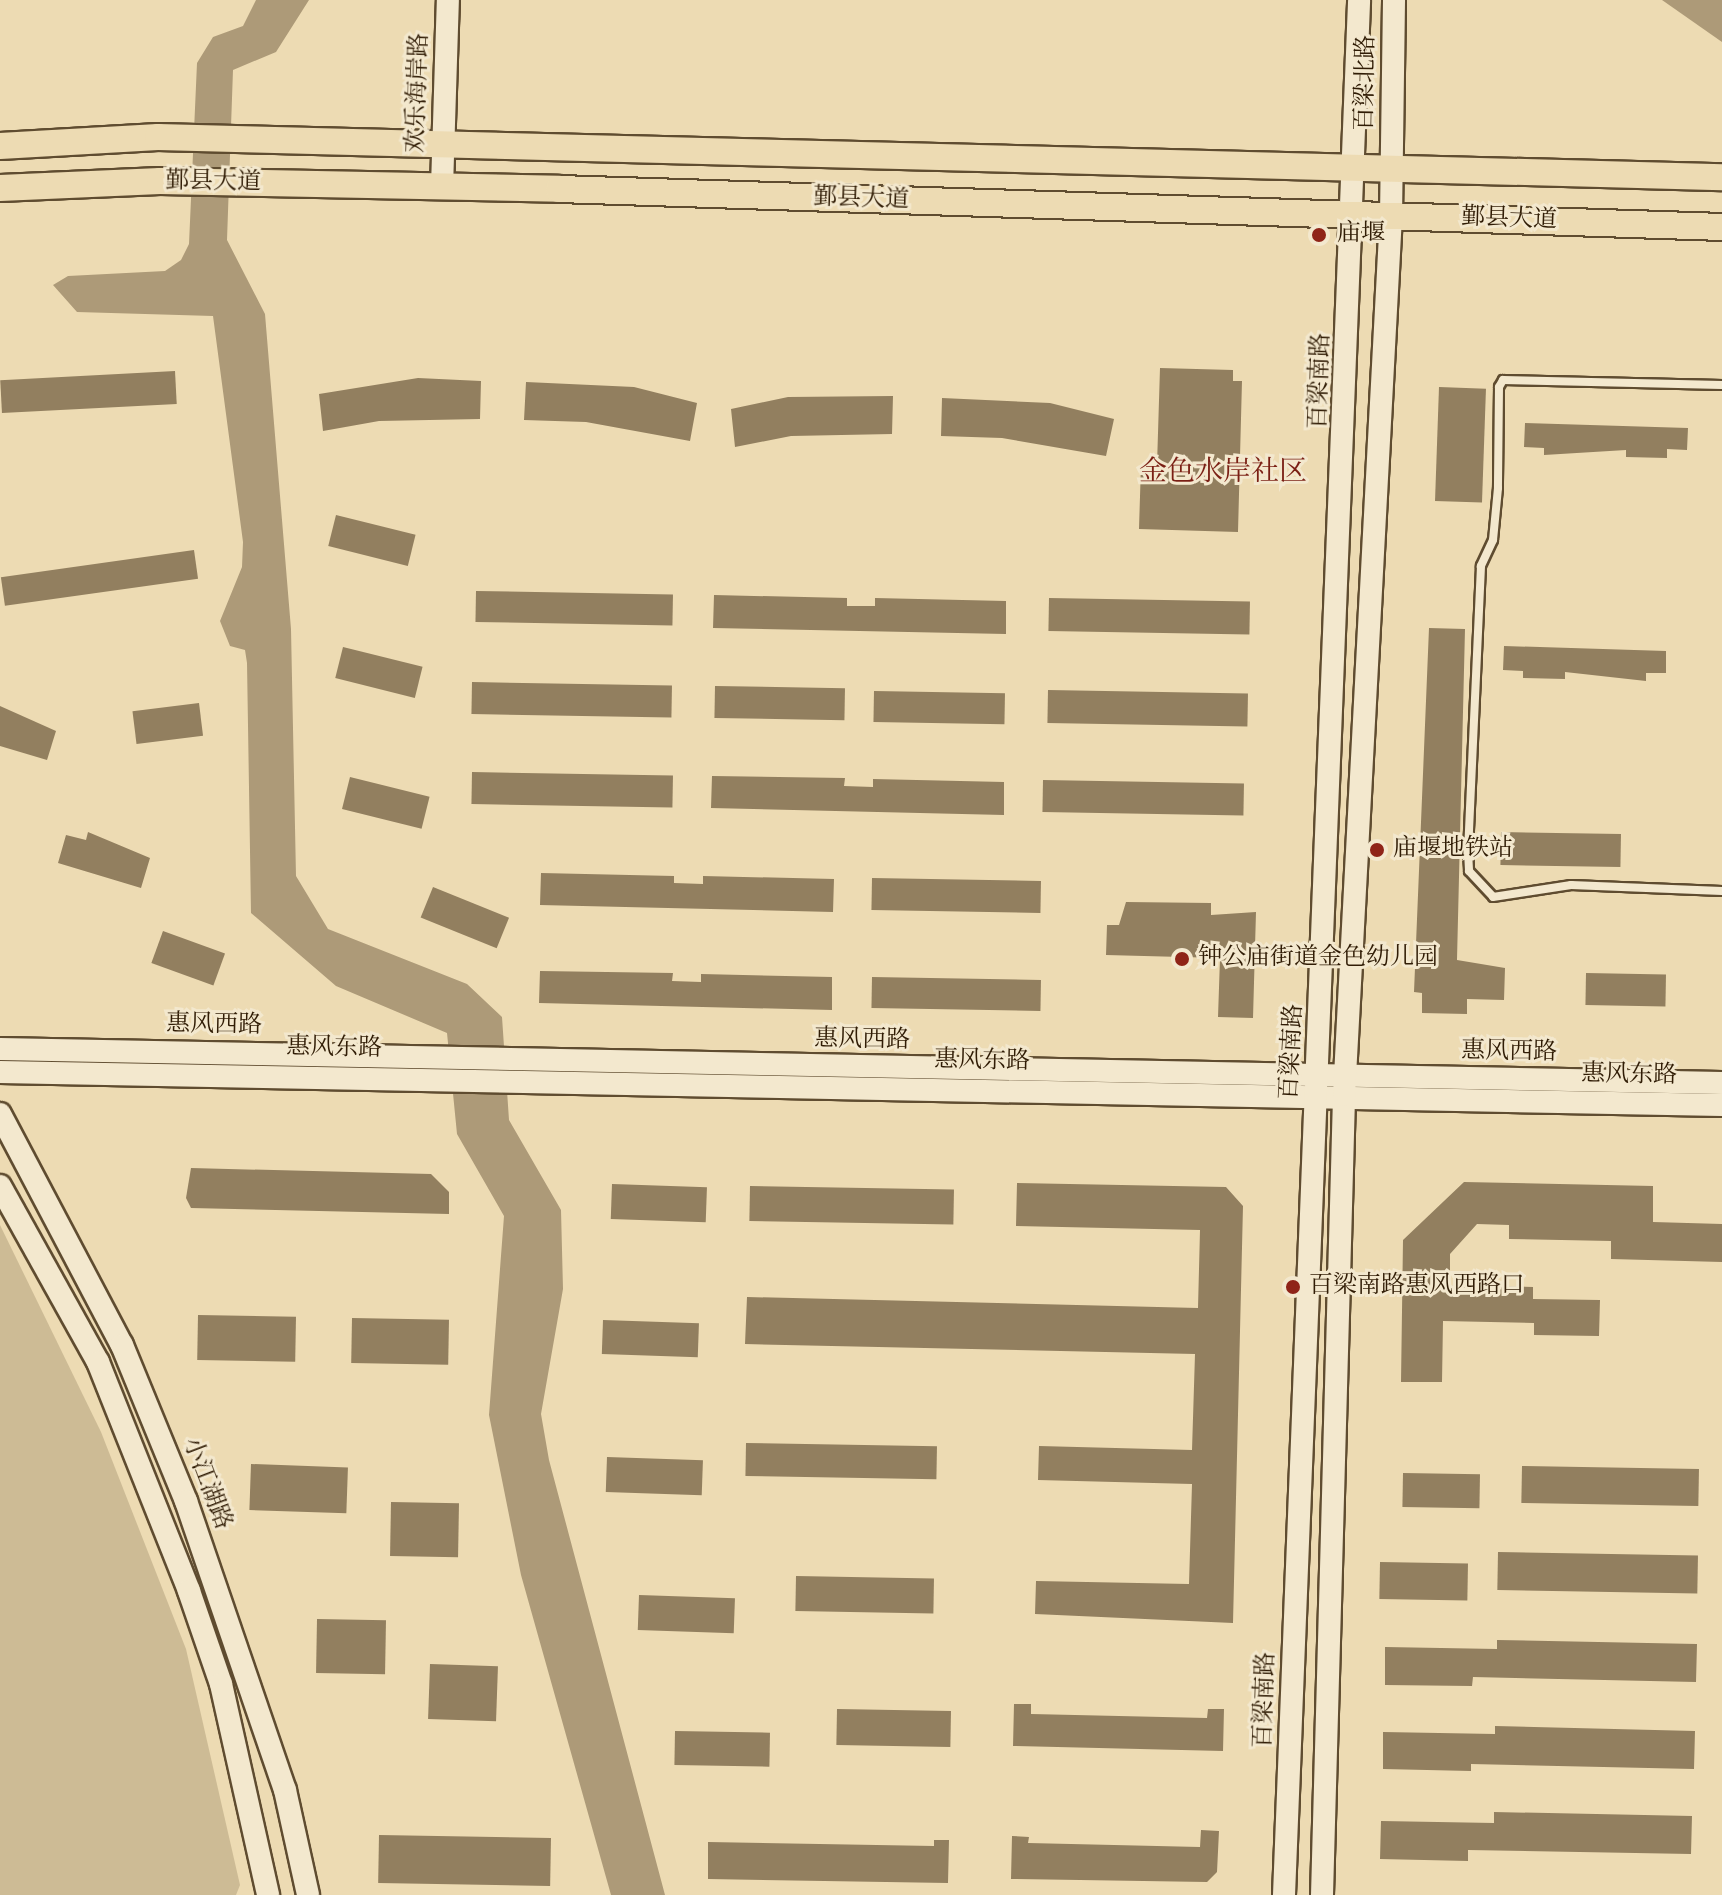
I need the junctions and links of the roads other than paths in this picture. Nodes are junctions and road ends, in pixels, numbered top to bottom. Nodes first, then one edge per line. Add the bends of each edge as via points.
1 (448, 0) edge
2 (1359, 0) edge
3 (1394, 0) edge
4 (444, 144) junction
5 (0, 146) edge
6 (1355, 164) junction
7 (1392, 166) junction
8 (1722, 177) edge
9 (442, 187) junction
10 (0, 188) edge
11 (1354, 216) junction
12 (1391, 216) junction
13 (1722, 227) edge
14 (1722, 385) edge
15 (1722, 891) edge
16 (0, 1049) edge
17 (0, 1072) edge
18 (1722, 1083) edge
19 (1344, 1085) junction
20 (1317, 1086) junction
21 (1722, 1105) edge
22 (0, 1114) edge
23 (0, 1186) edge
24 (306, 1884) edge
25 (268, 1895) edge
26 (322, 1895) edge
27 (1284, 1895) edge
28 (1322, 1895) edge

1 - 4 street, 欢乐海岸路
2 - 6 street, 百梁北路
3 - 7 street, 百梁北路
4 - 5 main road, 鄞县大道 via 158,137
4 - 6 main road, 鄞县大道
4 - 9 street, 欢乐海岸路
6 - 7 main road, 鄞县大道
6 - 11 street, 百梁南路
7 - 8 main road, 鄞县大道
7 - 12 street
9 - 10 main road, 鄞县大道 via 160,181
9 - 11 main road, 鄞县大道
11 - 12 main road, 鄞县大道
11 - 20 street, 百梁南路
12 - 13 main road, 鄞县大道
12 - 19 street
14 - 15 lane via 1503,380 1499,387 1493,540 1481,566 1468,851 1469,871 1493,897 1571,885
16 - 20 street, 惠风西路
17 - 20 street, 惠风东路
18 - 19 street, 惠风西路
19 - 20 street, 惠风东路
19 - 21 street, 惠风东路
19 - 28 street
20 - 27 street, 百梁南路
22 - 24 street, 小江湖路 via 122,1345 186,1501 285,1790
23 - 25 street via 98,1362 189,1591 221,1684
24 - 26 street

